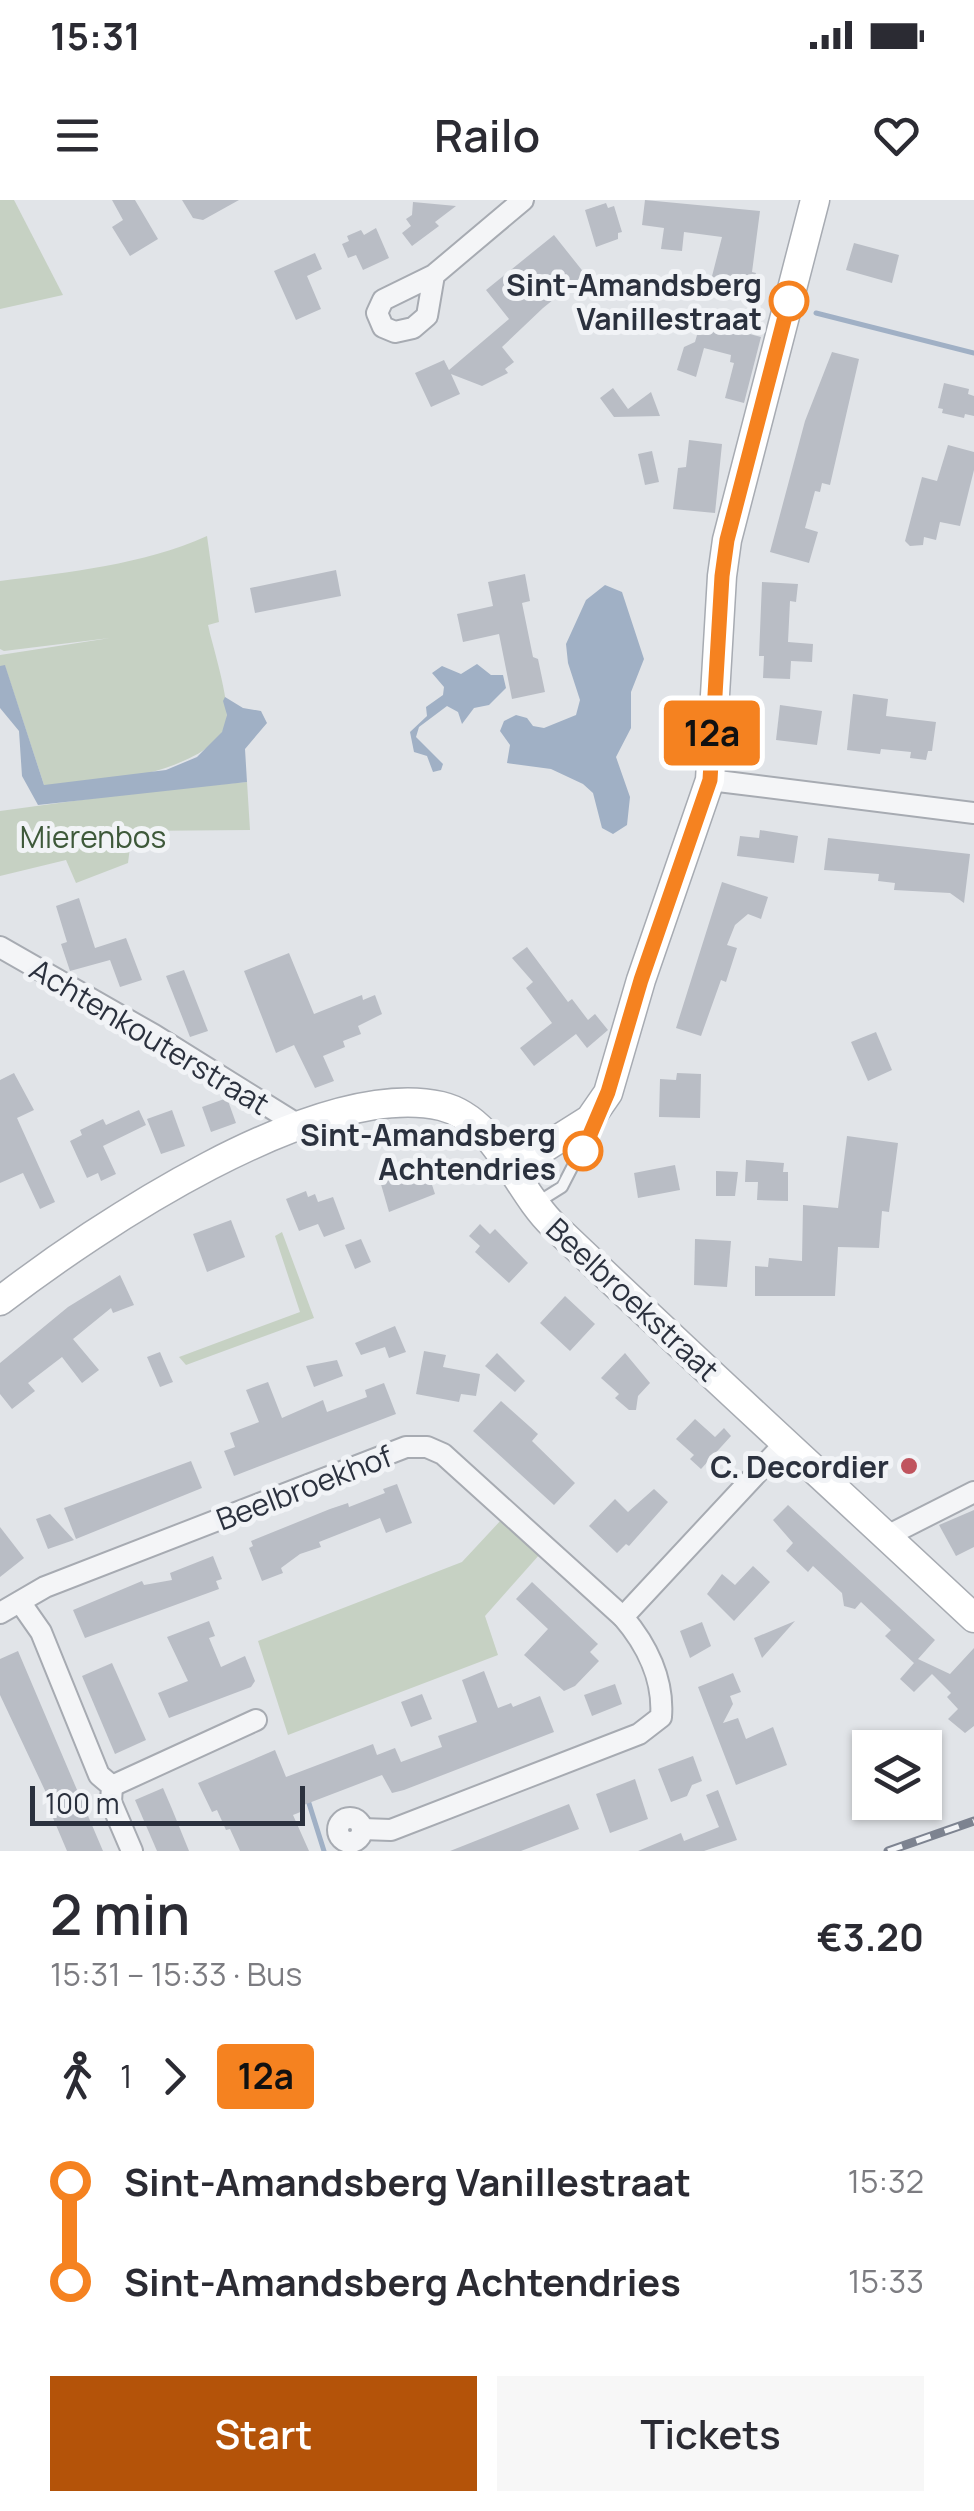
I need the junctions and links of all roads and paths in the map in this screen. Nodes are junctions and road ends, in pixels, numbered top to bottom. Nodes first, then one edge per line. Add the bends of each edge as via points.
1 (523, 200) edge
2 (815, 200) edge
3 (434, 275) dead end
4 (710, 780) junction
5 (974, 812) edge
6 (0, 947) edge
7 (598, 1112) junction
8 (300, 1126) junction
9 (511, 1169) junction
10 (533, 1205) junction
11 (0, 1301) edge
12 (786, 1442) junction
13 (974, 1492) edge
14 (887, 1536) junction
15 (20, 1602) junction
16 (0, 1614) edge
17 (623, 1617) junction
18 (974, 1618) edge
19 (256, 1720) dead end
20 (112, 1786) junction
21 (362, 1828) dead end
22 (132, 1851) edge

1 - 3 street
2 - 4 street via 727,540
4 - 5 street
4 - 7 street
6 - 8 street, Achtenkouterstraat
7 - 9 street
7 - 10 lane via 562,1187
8 - 9 street, Beelbroekstraat via 368,1108 441,1106 478,1128
8 - 11 street, Beelbroekstraat via 114,1219
9 - 10 street, Beelbroekstraat
10 - 12 street, Beelbroekstraat
12 - 14 street, Beelbroekstraat
12 - 17 street
13 - 14 street
14 - 18 street, Beelbroekstraat
15 - 16 street, Beelbroekhof
15 - 17 street, Beelbroekhof via 389,1454 427,1448 443,1454
15 - 20 street via 41,1632 99,1775
17 - 21 street, Beelbroekhof via 655,1671 661,1717 639,1734 391,1830
19 - 20 street
20 - 22 street

